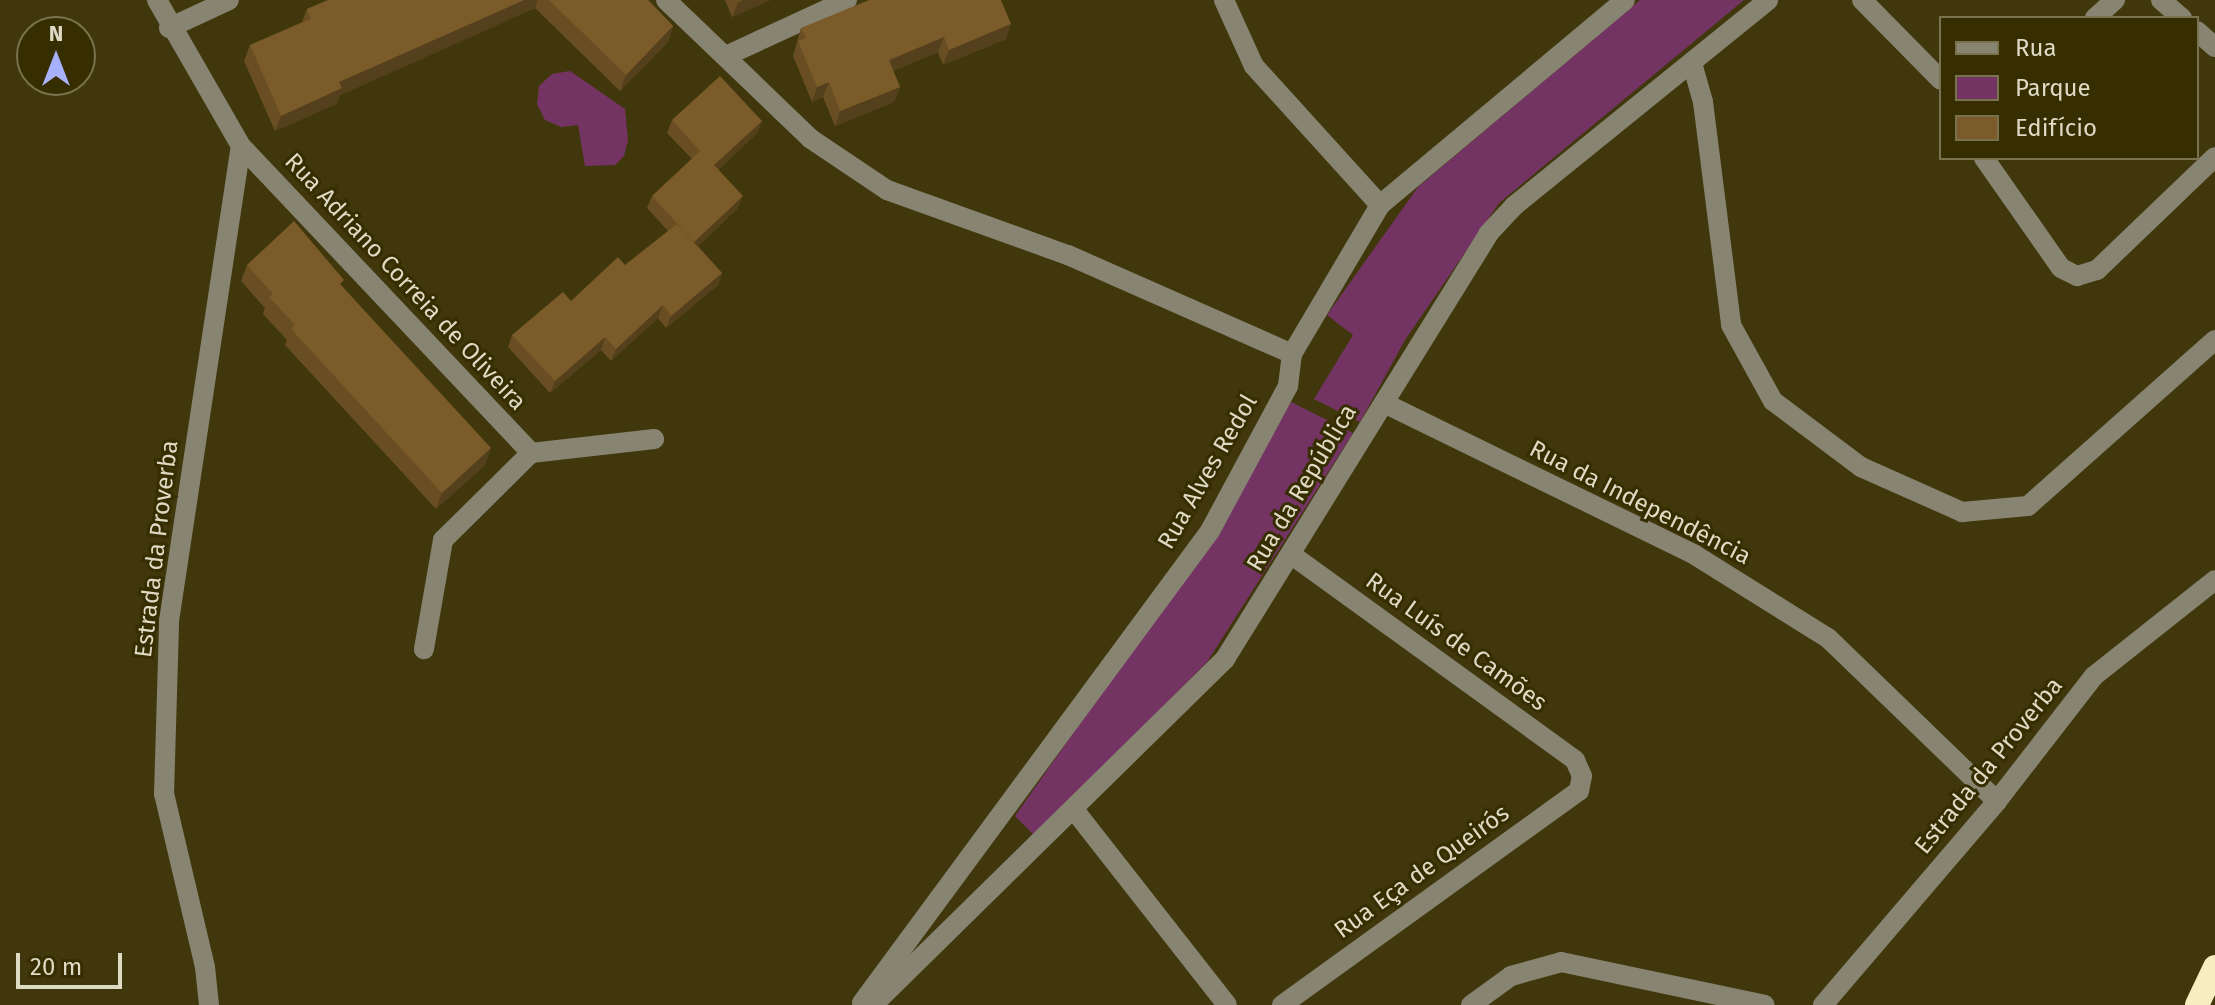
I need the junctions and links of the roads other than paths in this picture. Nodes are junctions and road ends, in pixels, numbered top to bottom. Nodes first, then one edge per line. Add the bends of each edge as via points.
1 (157, 0) edge
2 (229, 0) edge
3 (666, 0) edge
4 (847, 0) edge
5 (1224, 0) edge
6 (1625, 0) edge
7 (1768, 0) edge
8 (1862, 0) edge
9 (2115, 0) edge
10 (2161, 0) edge
11 (2097, 16) edge
12 (2180, 16) edge
13 (169, 28) junction
14 (2199, 33) edge
15 (2215, 47) edge
16 (728, 55) junction
17 (1692, 63) junction
18 (1939, 78) edge
19 (241, 146) junction
20 (2215, 157) edge
21 (1985, 160) edge
22 (1380, 205) junction
23 (2215, 340) edge
24 (1292, 354) junction
25 (1384, 403) junction
26 (654, 439) dead end
27 (531, 453) junction
28 (1293, 556) junction
29 (2215, 580) edge
30 (424, 649) dead end
31 (1582, 776) joint
32 (1997, 801) junction
33 (1075, 811) junction
34 (2215, 967) edge
35 (209, 1005) edge
36 (860, 1005) edge
37 (873, 1005) edge
38 (1227, 1005) edge
39 (1282, 1005) edge
40 (1471, 1005) edge
41 (1765, 1005) edge
42 (1823, 1005) edge
43 (2197, 1005) edge

1 - 13 street, Rua Adriano Correia de Oliveira
2 - 13 street
3 - 16 street
4 - 16 street
5 - 22 street via 1254,66
6 - 22 street, Rua Alves Redol
7 - 17 street, Rua da República
8 - 18 street
9 - 11 street
10 - 12 street
13 - 19 street, Rua Adriano Correia de Oliveira
14 - 15 street
16 - 24 street via 811,139 887,190 1068,255
17 - 23 street via 1703,102 1731,325 1773,401 1861,467 1962,512 2028,506
17 - 25 street, Rua da República via 1514,206 1488,234
19 - 27 street, Rua Adriano Correia de Oliveira
19 - 35 street, Estrada da Proverba via 169,621 164,794 205,967
20 - 21 street via 2097,270 2077,276 2061,268
22 - 24 street, Rua Alves Redol
24 - 36 street, Rua Alves Redol via 1288,386 1210,531
25 - 28 street, Rua da República
25 - 32 street, Rua da Independência via 1695,555 1828,638
26 - 27 street
27 - 30 street via 443,540
28 - 31 street, Rua Luís de Camões via 1575,760
28 - 33 street, Rua da República via 1225,659
29 - 32 street, Estrada da Proverba via 2094,676
31 - 39 street, Rua Eça de Queirós via 1579,791
32 - 42 street, Estrada da Proverba
33 - 37 street, Rua da República
33 - 38 street
34 - 43 highway
40 - 41 street via 1511,976 1561,962

